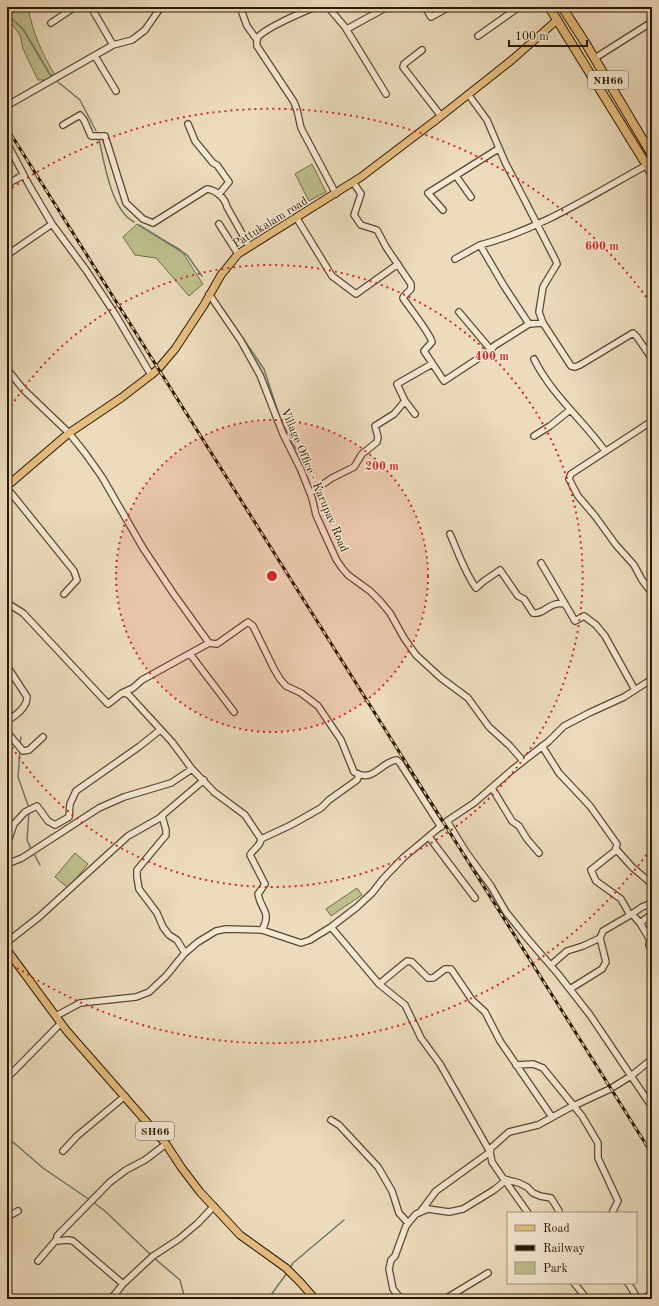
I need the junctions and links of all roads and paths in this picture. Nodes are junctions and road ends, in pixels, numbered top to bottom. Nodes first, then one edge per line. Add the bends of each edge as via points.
1 (75, 7) edge
2 (91, 7) edge
3 (161, 7) edge
4 (240, 7) edge
5 (315, 7) edge
6 (328, 7) edge
7 (387, 7) edge
8 (426, 7) edge
9 (449, 7) edge
10 (519, 7) edge
11 (548, 7) edge
12 (562, 7) edge
13 (557, 20) junction
14 (652, 22) edge
15 (51, 23) dead end
16 (347, 29) junction
17 (478, 36) dead end
18 (257, 40) junction
19 (113, 45) junction
20 (422, 50) dead end
21 (95, 56) junction
22 (594, 58) junction
23 (116, 91) dead end
24 (386, 94) dead end
25 (468, 94) junction
26 (8, 104) dead end
27 (441, 116) junction
28 (188, 124) dead end
29 (63, 125) dead end
30 (7, 143) edge
31 (498, 149) junction
32 (652, 155) edge
33 (647, 165) junction
34 (652, 174) edge
35 (24, 175) junction
36 (456, 176) junction
37 (353, 182) junction
38 (7, 184) edge
39 (219, 194) junction
40 (336, 194) junction
41 (471, 197) dead end
42 (443, 210) dead end
43 (296, 217) junction
44 (52, 224) junction
45 (219, 224) dead end
46 (537, 224) junction
47 (480, 245) junction
48 (249, 246) junction
49 (238, 254) junction
50 (7, 255) edge
51 (455, 259) dead end
52 (398, 264) junction
53 (209, 294) junction
54 (459, 312) dead end
55 (543, 323) junction
56 (529, 324) junction
57 (491, 350) junction
58 (534, 359) dead end
59 (652, 359) edge
60 (432, 364) junction
61 (8, 373) edge
62 (151, 375) junction
63 (405, 401) junction
64 (570, 410) junction
65 (415, 414) dead end
66 (652, 421) edge
67 (70, 433) junction
68 (534, 436) dead end
69 (605, 451) junction
70 (7, 487) edge
71 (310, 493) junction
72 (450, 534) dead end
73 (541, 563) dead end
74 (652, 593) edge
75 (64, 594) dead end
76 (7, 603) edge
77 (565, 604) junction
78 (209, 643) junction
79 (190, 654) junction
80 (7, 666) edge
81 (652, 679) edge
82 (635, 690) junction
83 (122, 693) junction
84 (234, 712) dead end
85 (7, 720) edge
86 (160, 730) junction
87 (7, 732) edge
88 (43, 737) dead end
89 (542, 746) junction
90 (523, 761) junction
91 (192, 770) junction
92 (359, 775) junction
93 (204, 780) junction
94 (492, 788) junction
95 (162, 816) junction
96 (447, 821) junction
97 (441, 827) junction
98 (429, 837) junction
99 (261, 839) junction
100 (7, 844) edge
101 (616, 849) junction
102 (539, 853) dead end
103 (7, 864) edge
104 (652, 884) edge
105 (475, 898) dead end
106 (652, 903) edge
107 (652, 914) edge
108 (631, 915) junction
109 (640, 923) junction
110 (331, 927) junction
111 (262, 930) junction
112 (600, 938) junction
113 (7, 942) edge
114 (7, 950) edge
115 (652, 951) edge
116 (185, 953) junction
117 (551, 965) junction
118 (379, 984) junction
119 (570, 989) junction
120 (56, 1016) junction
121 (61, 1023) junction
122 (652, 1059) edge
123 (516, 1064) junction
124 (631, 1076) junction
125 (7, 1078) edge
126 (125, 1096) junction
127 (574, 1106) junction
128 (652, 1107) edge
129 (552, 1117) junction
130 (331, 1120) dead end
131 (166, 1144) junction
132 (63, 1151) dead end
133 (490, 1152) junction
134 (504, 1179) junction
135 (214, 1206) junction
136 (18, 1211) dead end
137 (421, 1211) junction
138 (527, 1212) edge
139 (558, 1212) edge
140 (612, 1212) edge
141 (7, 1217) edge
142 (408, 1223) junction
143 (56, 1240) junction
144 (38, 1261) dead end
145 (488, 1273) dead end
146 (123, 1284) junction
147 (575, 1284) edge
148 (629, 1284) edge
149 (652, 1293) edge
150 (111, 1299) edge
151 (316, 1299) edge
152 (402, 1299) edge
153 (445, 1299) edge
154 (587, 1299) edge
155 (638, 1299) edge
156 (644, 1299) edge

1 - 15 street
2 - 19 street
3 - 19 street via 145,30 132,40
4 - 18 street
5 - 18 street via 285,21 259,36
6 - 16 street
7 - 16 street
8 - 9 street via 432,17
10 - 17 street
11 - 13 highway
12 - 22 highway, NH66
13 - 25 main road, Pattukalam road
13 - 33 highway
14 - 22 street
16 - 24 street
18 - 40 street via 257,46 294,102 301,128
19 - 21 street
20 - 27 street via 403,67
21 - 23 street
21 - 26 street
22 - 32 highway, NH66
25 - 27 main road, Pattukalam road
25 - 31 street via 487,120
27 - 37 main road, Pattukalam road
28 - 39 street via 195,141 229,182
29 - 39 street via 80,115 92,136 105,136 126,203 143,219 153,222 207,189
30 - 35 street
31 - 36 street
31 - 46 street
33 - 34 highway
33 - 46 street via 566,211
35 - 38 street
35 - 44 street
36 - 41 street
36 - 42 street via 428,193
37 - 40 main road, Pattukalam road
37 - 52 street via 361,194 354,214 361,225 377,230
39 - 48 street
40 - 43 main road, Pattukalam road
43 - 48 main road, Pattukalam road
43 - 52 street via 332,276 356,294
44 - 50 street
44 - 62 street via 115,314
45 - 49 street
46 - 47 street via 505,238
46 - 55 street via 557,264 543,287 539,312
47 - 51 street
47 - 56 street
48 - 49 main road, Pattukalam road
49 - 53 main road, Pattukalam road via 221,274
52 - 60 street via 411,284 411,289 403,298 432,340 424,351
53 - 62 main road, Pattukalam road via 175,349
53 - 71 street, Village Office - Karupav Road via 260,375
54 - 57 street
55 - 56 street
55 - 59 street via 572,367 580,365 633,333
56 - 57 street
57 - 60 street via 444,381
58 - 64 street
60 - 63 street via 397,384
61 - 67 street
62 - 67 main road, Pattukalam road
63 - 65 street
63 - 71 street via 394,414 375,426 377,442 362,454 354,467
64 - 68 street
64 - 69 street
66 - 69 street
67 - 70 main road, Pattukalam road
67 - 78 street via 102,476 143,548
69 - 74 street via 571,474 569,479 578,496 634,565
70 - 75 street via 74,571 77,580
71 - 90 street, Village Office - Karupav Road via 316,515 342,568 370,591 390,613 416,655 468,698 489,728
72 - 77 street via 459,558 476,588 500,570 533,613 538,614 553,604
73 - 77 street
76 - 83 street via 22,613 108,704
77 - 82 street via 575,621 584,616 605,636
78 - 79 street
78 - 92 street via 216,644 248,622 253,626 280,679 286,686 301,693 318,706 341,740 354,772
79 - 83 street
79 - 84 street
80 - 85 street via 27,697 22,710
81 - 82 street
82 - 89 street via 564,726
83 - 86 street via 128,694
86 - 91 street
86 - 100 street via 76,791 70,804 69,817 55,824 48,821 37,806 25,812 14,824
87 - 88 street via 23,751 29,750
89 - 90 street
89 - 101 street via 559,773 590,806 617,844
90 - 94 street
91 - 93 street
91 - 103 street via 170,783 124,797 99,808 35,850
92 - 97 street via 368,776 392,760 397,760
92 - 99 street via 357,780 321,808
93 - 95 street
93 - 99 street via 214,792 245,816
94 - 96 street
94 - 102 street via 512,821 519,826
95 - 113 street via 128,836 39,917
95 - 116 street via 166,835 137,870 137,877 140,888 157,913 162,927 177,940
96 - 97 street
96 - 117 street via 506,912
97 - 98 street
98 - 105 street
98 - 110 street via 399,862 372,893
99 - 111 street via 250,856 265,884 258,894 267,915
101 - 104 street
101 - 108 street via 591,870 596,881 622,899
106 - 108 street
107 - 109 street
108 - 109 street
108 - 112 street via 603,931
109 - 115 street via 650,940
110 - 111 street via 310,940 301,942
110 - 118 street
111 - 116 street via 216,931
112 - 117 street via 567,951
112 - 119 street via 606,962 602,969
114 - 120 main road, SH66
116 - 120 street via 156,986 142,996 80,1003
117 - 119 street
118 - 123 street via 407,961 412,962 428,978 433,978 445,969 451,969 472,1000 484,1012
118 - 133 street via 405,1005 421,1038 440,1064
119 - 124 street
120 - 121 main road, SH66
121 - 125 street
121 - 126 main road, SH66
122 - 124 street
123 - 127 street via 533,1064 543,1068
123 - 129 street
124 - 127 street
124 - 128 street
126 - 131 main road, SH66
126 - 132 street
127 - 129 street
127 - 140 street via 598,1143 598,1158 618,1201
129 - 133 street via 538,1125 509,1132 491,1148
130 - 142 street via 339,1125 378,1167 392,1191 399,1213
131 - 135 main road, SH66 via 200,1192
131 - 143 street via 110,1182 58,1233
133 - 134 street via 492,1162
133 - 137 street via 436,1191
134 - 137 street via 502,1185 462,1209 449,1212 428,1209
134 - 138 street
134 - 139 street via 519,1183 540,1196 551,1198
135 - 146 street via 179,1239 153,1256
135 - 151 main road, SH66 via 240,1235 286,1268
136 - 141 street
137 - 142 street
142 - 152 street via 388,1269 393,1289
143 - 144 street
143 - 146 street via 73,1241
145 - 153 street
146 - 150 street
147 - 154 street
148 - 155 street
149 - 156 street

